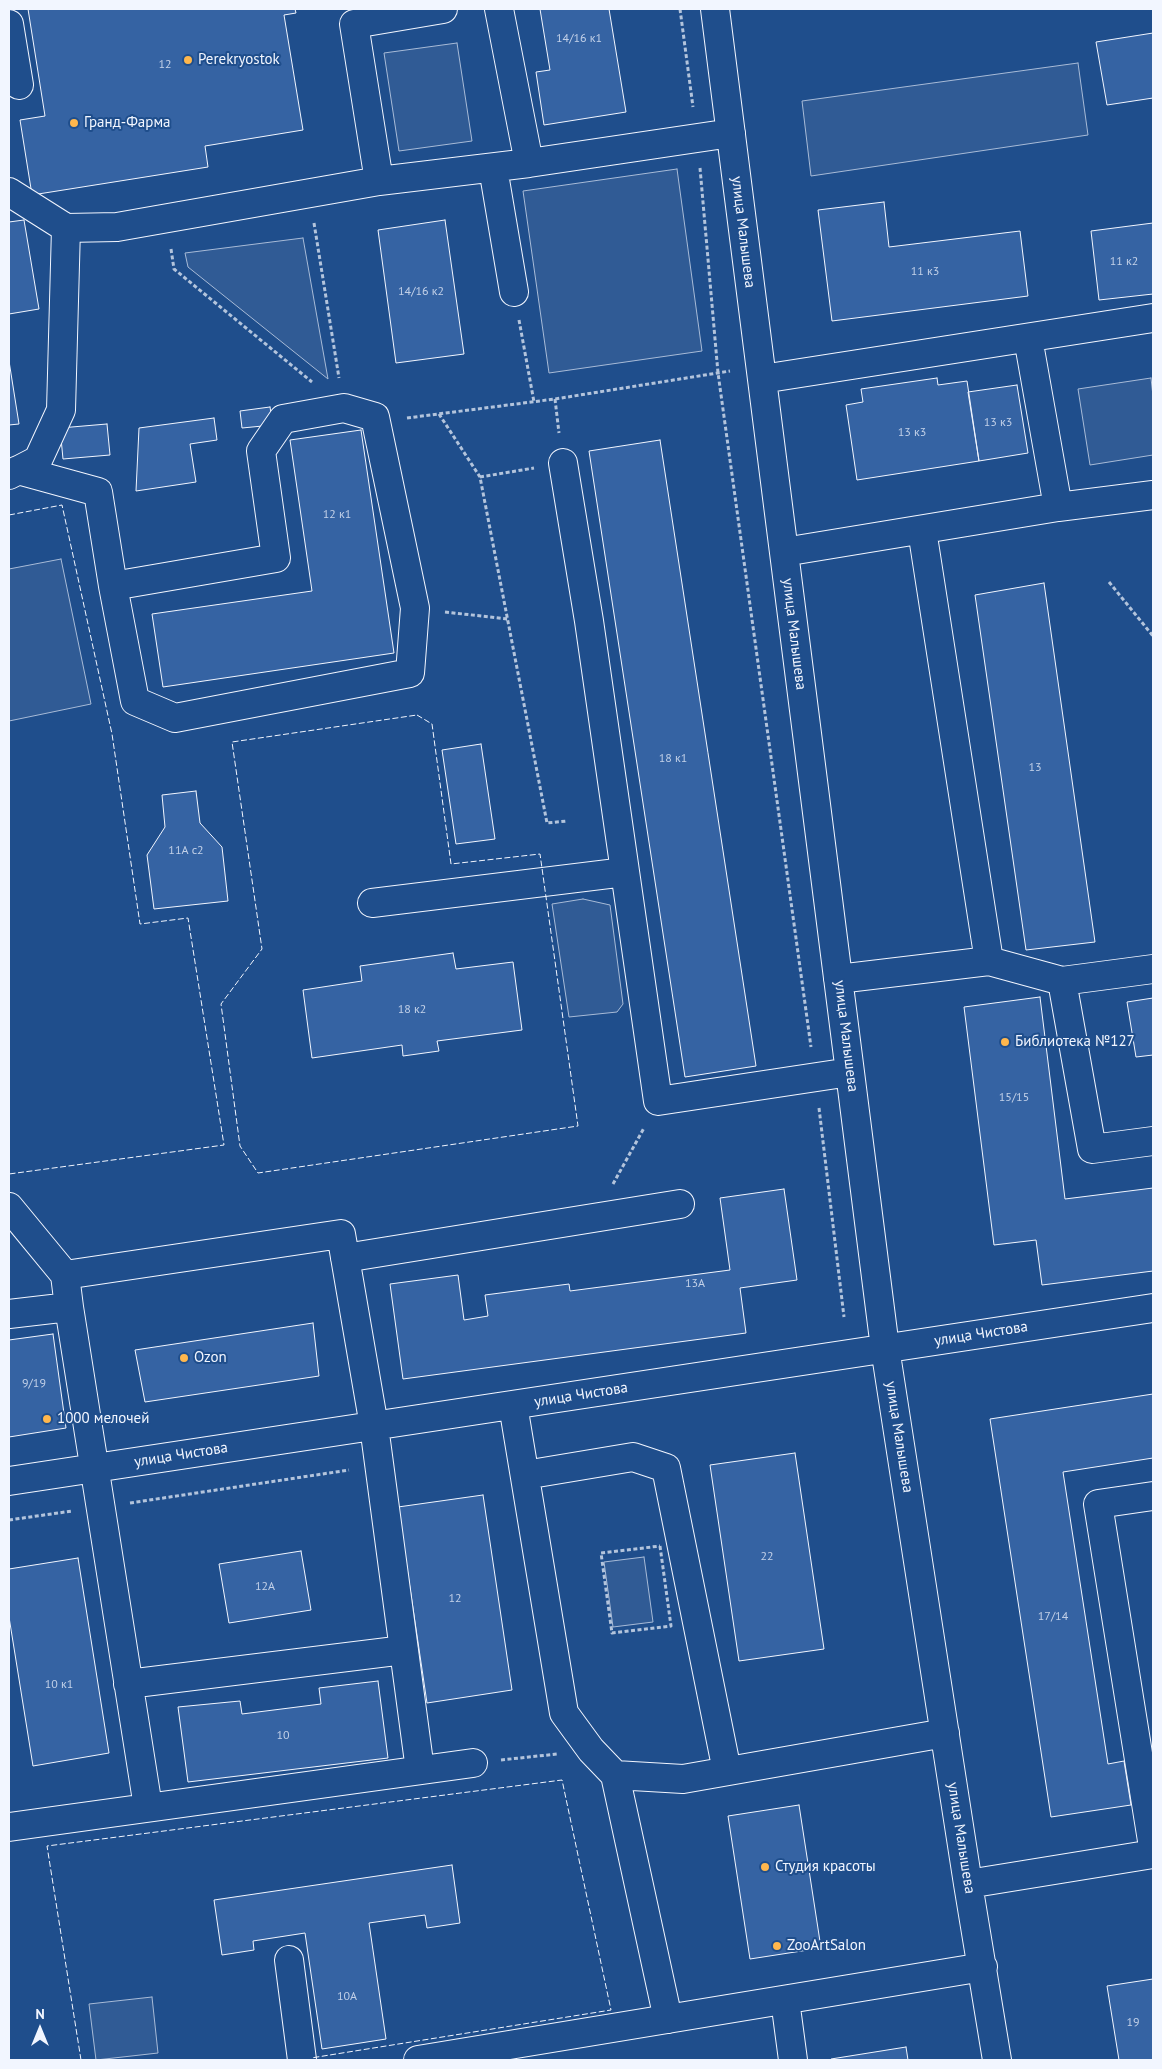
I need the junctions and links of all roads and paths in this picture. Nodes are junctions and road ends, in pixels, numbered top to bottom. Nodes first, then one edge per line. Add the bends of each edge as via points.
1 (352, 9) edge
2 (443, 9) edge
3 (499, 9) edge
4 (680, 9) edge
5 (715, 9) edge
6 (9, 24) edge
7 (356, 36) junction
8 (19, 85) dead end
9 (731, 132) junction
10 (697, 137) junction
11 (528, 163) junction
12 (493, 168) junction
13 (379, 181) junction
14 (9, 192) edge
15 (309, 194) junction
16 (166, 219) junction
17 (66, 228) junction
18 (514, 292) joint
19 (1153, 318) edge
20 (1028, 338) junction
21 (718, 373) junction
22 (761, 373) junction
23 (534, 402) junction
24 (344, 408) junction
25 (440, 414) junction
26 (376, 422) junction
27 (562, 463) joint
28 (14, 473) edge
29 (480, 477) junction
30 (1153, 495) edge
31 (1058, 507) junction
32 (922, 530) junction
33 (784, 552) junction
34 (1109, 582) dead end
35 (114, 586) junction
36 (415, 608) junction
37 (508, 619) junction
38 (1153, 636) edge
39 (567, 821) dead end
40 (625, 872) junction
41 (372, 903) dead end
42 (989, 961) junction
43 (1153, 968) edge
44 (838, 979) junction
45 (1062, 981) junction
46 (850, 1072) junction
47 (816, 1077) junction
48 (658, 1101) junction
49 (1153, 1141) edge
50 (680, 1204) dead end
51 (9, 1207) edge
52 (594, 1218) junction
53 (346, 1258) junction
54 (65, 1275) junction
55 (69, 1306) junction
56 (1153, 1308) edge
57 (9, 1314) edge
58 (844, 1317) dead end
59 (886, 1348) junction
60 (513, 1405) junction
61 (374, 1426) junction
62 (379, 1465) junction
63 (94, 1469) junction
64 (525, 1475) junction
65 (9, 1481) edge
66 (1153, 1496) edge
67 (100, 1507) junction
68 (9, 1520) edge
69 (601, 1553) joint
70 (404, 1650) junction
71 (128, 1684) junction
72 (944, 1733) junction
73 (591, 1750) junction
74 (473, 1763) joint
75 (420, 1770) junction
76 (727, 1771) junction
77 (615, 1775) junction
78 (148, 1807) junction
79 (9, 1823) edge
80 (1153, 1847) edge
81 (1153, 1854) edge
82 (968, 1884) junction
83 (288, 1960) dead end
84 (982, 1967) junction
85 (785, 2000) junction
86 (668, 2019) junction
87 (555, 2049) edge
88 (302, 2060) edge
89 (418, 2060) edge
90 (793, 2060) edge
91 (997, 2060) edge

1 - 7 street
2 - 7 street via 354,24
3 - 11 street
4 - 10 path
5 - 9 street, улица Малышева
6 - 8 street
7 - 13 street
9 - 10 street
9 - 22 street, улица Малышева
10 - 11 street
10 - 21 path
11 - 12 street
12 - 13 street
12 - 18 street
13 - 15 street
14 - 17 street
15 - 16 street
15 - 24 path
16 - 17 street via 116,227
16 - 24 path via 174,269
17 - 28 street via 61,410 38,460
18 - 23 path
19 - 20 street
20 - 22 street
20 - 31 street
21 - 22 path
21 - 23 path
21 - 47 path
22 - 33 street, улица Малышева
23 - 25 path
24 - 26 street via 375,416
24 - 35 street via 283,419 261,451 276,558
25 - 26 path
25 - 29 path
26 - 36 street
27 - 29 path
27 - 40 street
28 - 35 street via 98,492
29 - 37 path
30 - 31 street
31 - 32 street
32 - 33 street
32 - 42 street
33 - 44 street, улица Малышева
34 - 38 path
35 - 36 street via 135,700 175,718 410,674
36 - 37 path
37 - 39 path via 547,823
40 - 41 street
40 - 48 street
42 - 44 street
42 - 45 street
43 - 45 street
44 - 46 street, улица Малышева
45 - 49 street via 1092,1149
46 - 47 street
46 - 59 street, улица Малышева
47 - 48 street
47 - 58 path
48 - 52 path
50 - 52 street
51 - 54 street
52 - 53 street
53 - 54 street via 341,1234
53 - 61 street
54 - 55 street
55 - 57 street
55 - 63 street
56 - 59 street, улица Чистова
59 - 60 street, улица Чистова
59 - 72 street, улица Малышева
60 - 61 street, улица Чистова
60 - 64 street
61 - 62 street
61 - 63 street, улица Чистова
62 - 67 path
62 - 70 street
63 - 65 street, улица Чистова
63 - 67 street
64 - 73 street via 564,1713
64 - 76 street via 633,1457 666,1468
66 - 80 street via 1098,1504
67 - 68 path
67 - 71 street
69 - 69 path via 660,1546 671,1626 612,1633
70 - 71 street
70 - 75 street
71 - 78 street
72 - 76 street
72 - 82 street, улица Малышева
73 - 74 path
73 - 77 street
74 - 75 street
75 - 78 street
76 - 77 street via 682,1779
77 - 86 street
78 - 79 street
81 - 82 street
82 - 84 street, улица Малышева
83 - 88 street
84 - 85 street
84 - 91 street, улица Малышева
85 - 86 street
85 - 90 street
86 - 87 street
87 - 89 street

